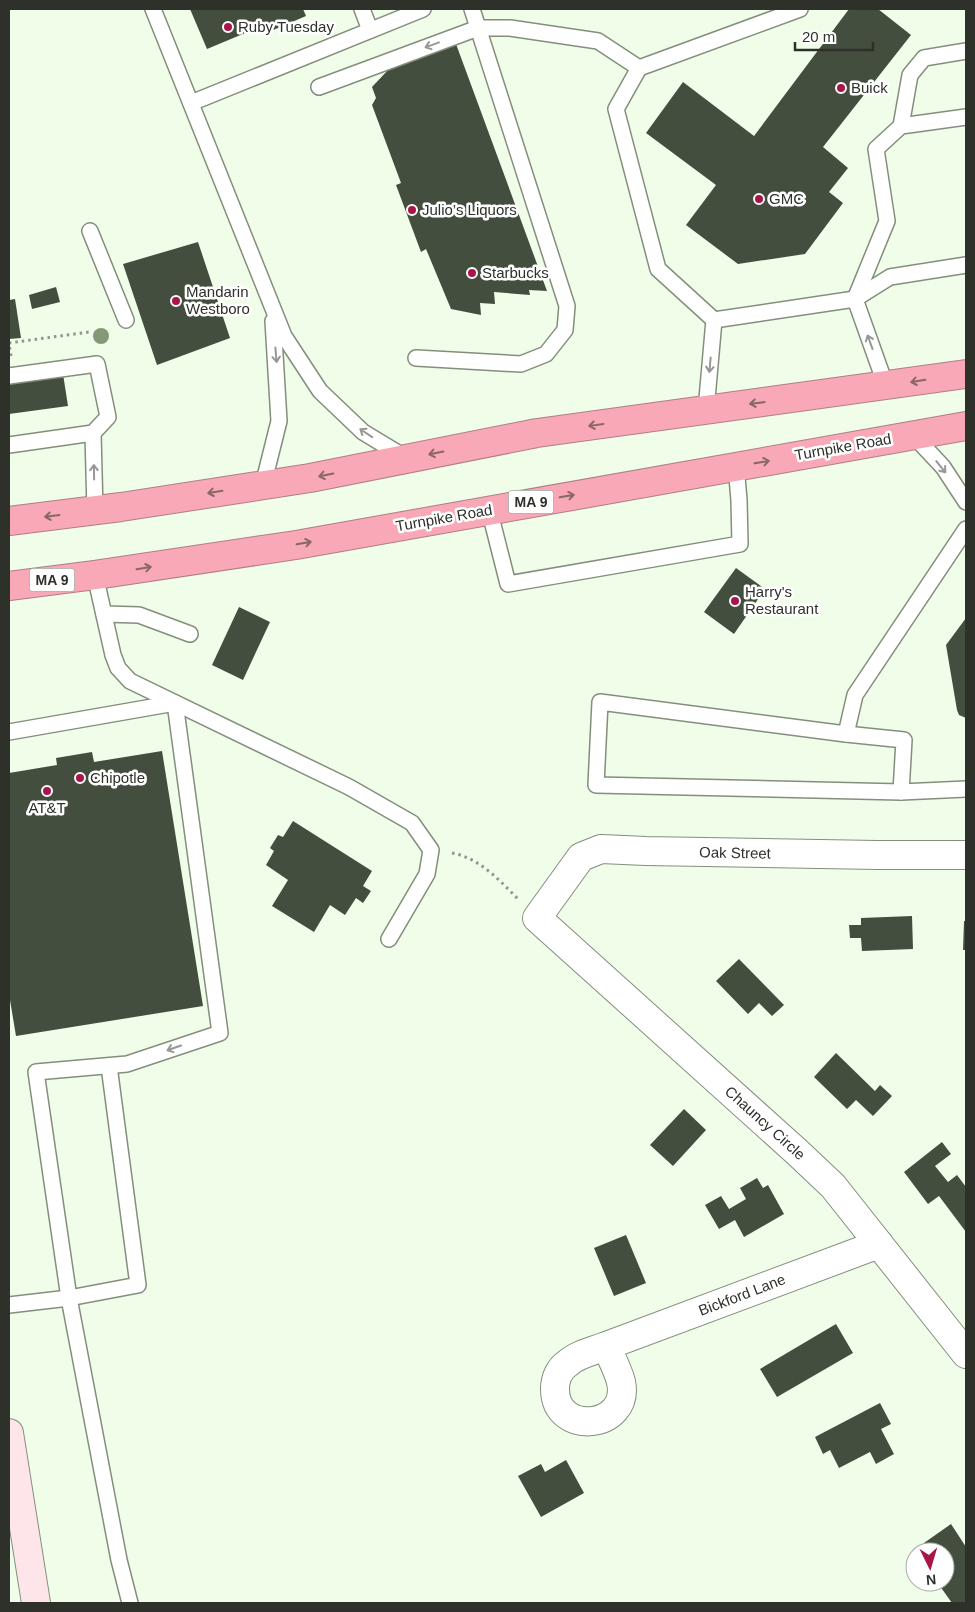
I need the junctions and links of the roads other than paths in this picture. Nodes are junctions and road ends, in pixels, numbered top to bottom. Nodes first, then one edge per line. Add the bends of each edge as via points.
1 (153, 9) edge
2 (362, 9) edge
3 (423, 9) edge
4 (472, 9) edge
5 (800, 9) edge
6 (478, 28) junction
7 (370, 30) junction
8 (966, 51) edge
9 (639, 68) junction
10 (319, 87) dead end
11 (191, 103) junction
12 (966, 117) edge
13 (901, 126) junction
14 (90, 231) dead end
15 (966, 265) edge
16 (854, 298) junction
17 (272, 307) junction
18 (126, 320) dead end
19 (714, 320) junction
20 (416, 358) dead end
21 (966, 374) edge
22 (9, 376) edge
23 (886, 386) junction
24 (706, 410) junction
25 (966, 426) edge
26 (93, 433) junction
27 (913, 435) junction
28 (9, 445) edge
29 (408, 458) junction
30 (736, 466) junction
31 (263, 484) junction
32 (966, 502) edge
33 (489, 509) junction
34 (95, 511) junction
35 (9, 521) edge
36 (966, 529) edge
37 (95, 575) junction
38 (9, 586) edge
39 (104, 614) junction
40 (190, 634) dead end
41 (175, 703) junction
42 (9, 732) edge
43 (846, 734) junction
44 (966, 789) edge
45 (901, 792) junction
46 (966, 855) edge
47 (537, 918) joint
48 (389, 940) dead end
49 (109, 1066) junction
50 (879, 1244) junction
51 (69, 1298) junction
52 (9, 1305) edge
53 (606, 1346) dead end
54 (966, 1354) edge
55 (9, 1433) edge
56 (36, 1603) edge
57 (130, 1603) edge

1 - 11 lane
2 - 7 lane
3 - 7 lane
4 - 6 lane
5 - 9 lane
6 - 9 lane via 510,28 598,41
6 -> 10 lane
6 - 20 lane via 567,306 565,330 546,354 521,364
7 - 11 lane
8 - 13 lane via 924,58 910,75
9 - 19 lane via 616,109 658,269
11 - 17 lane
12 - 13 lane
13 - 16 lane via 876,149 887,221
14 - 18 lane
15 - 16 lane via 890,277
16 - 19 lane
23 -> 16 lane
29 -> 17 lane via 363,432 320,391 284,336
17 -> 31 lane via 279,421
19 -> 24 lane
21 -> 23 highway
22 - 26 lane via 97,364 108,417
23 -> 24 highway
24 -> 29 highway via 538,433
25 - 27 highway, Turnpike Road / MA 9
26 - 28 lane
34 -> 26 lane
30 -> 27 highway, Turnpike Road / MA 9
27 -> 32 lane
29 -> 31 highway
33 -> 30 highway, Turnpike Road / MA 9
30 - 33 lane via 740,544 508,584
31 -> 34 highway
37 -> 33 highway, Turnpike Road / MA 9 via 296,545
34 -> 35 highway
36 - 43 lane via 855,695
37 - 38 highway, Turnpike Road / MA 9
37 - 39 lane
39 - 40 lane via 139,615
39 - 41 lane via 118,668 130,681
41 - 42 lane
41 - 48 lane via 349,787 412,822 431,850 427,874
41 -> 49 lane via 220,1033 127,1064
43 - 45 lane via 904,740
43 - 45 lane via 600,702 596,785
44 - 45 lane
46 - 47 street, Oak Street via 601,849 581,857
47 - 50 street, Chauncy Circle via 797,1152 832,1186
49 - 51 lane via 138,1285
49 - 51 lane via 36,1072
50 - 53 street, Bickford Lane
50 - 54 street, Chauncy Circle
51 - 52 lane
51 - 57 lane
55 - 56 street

